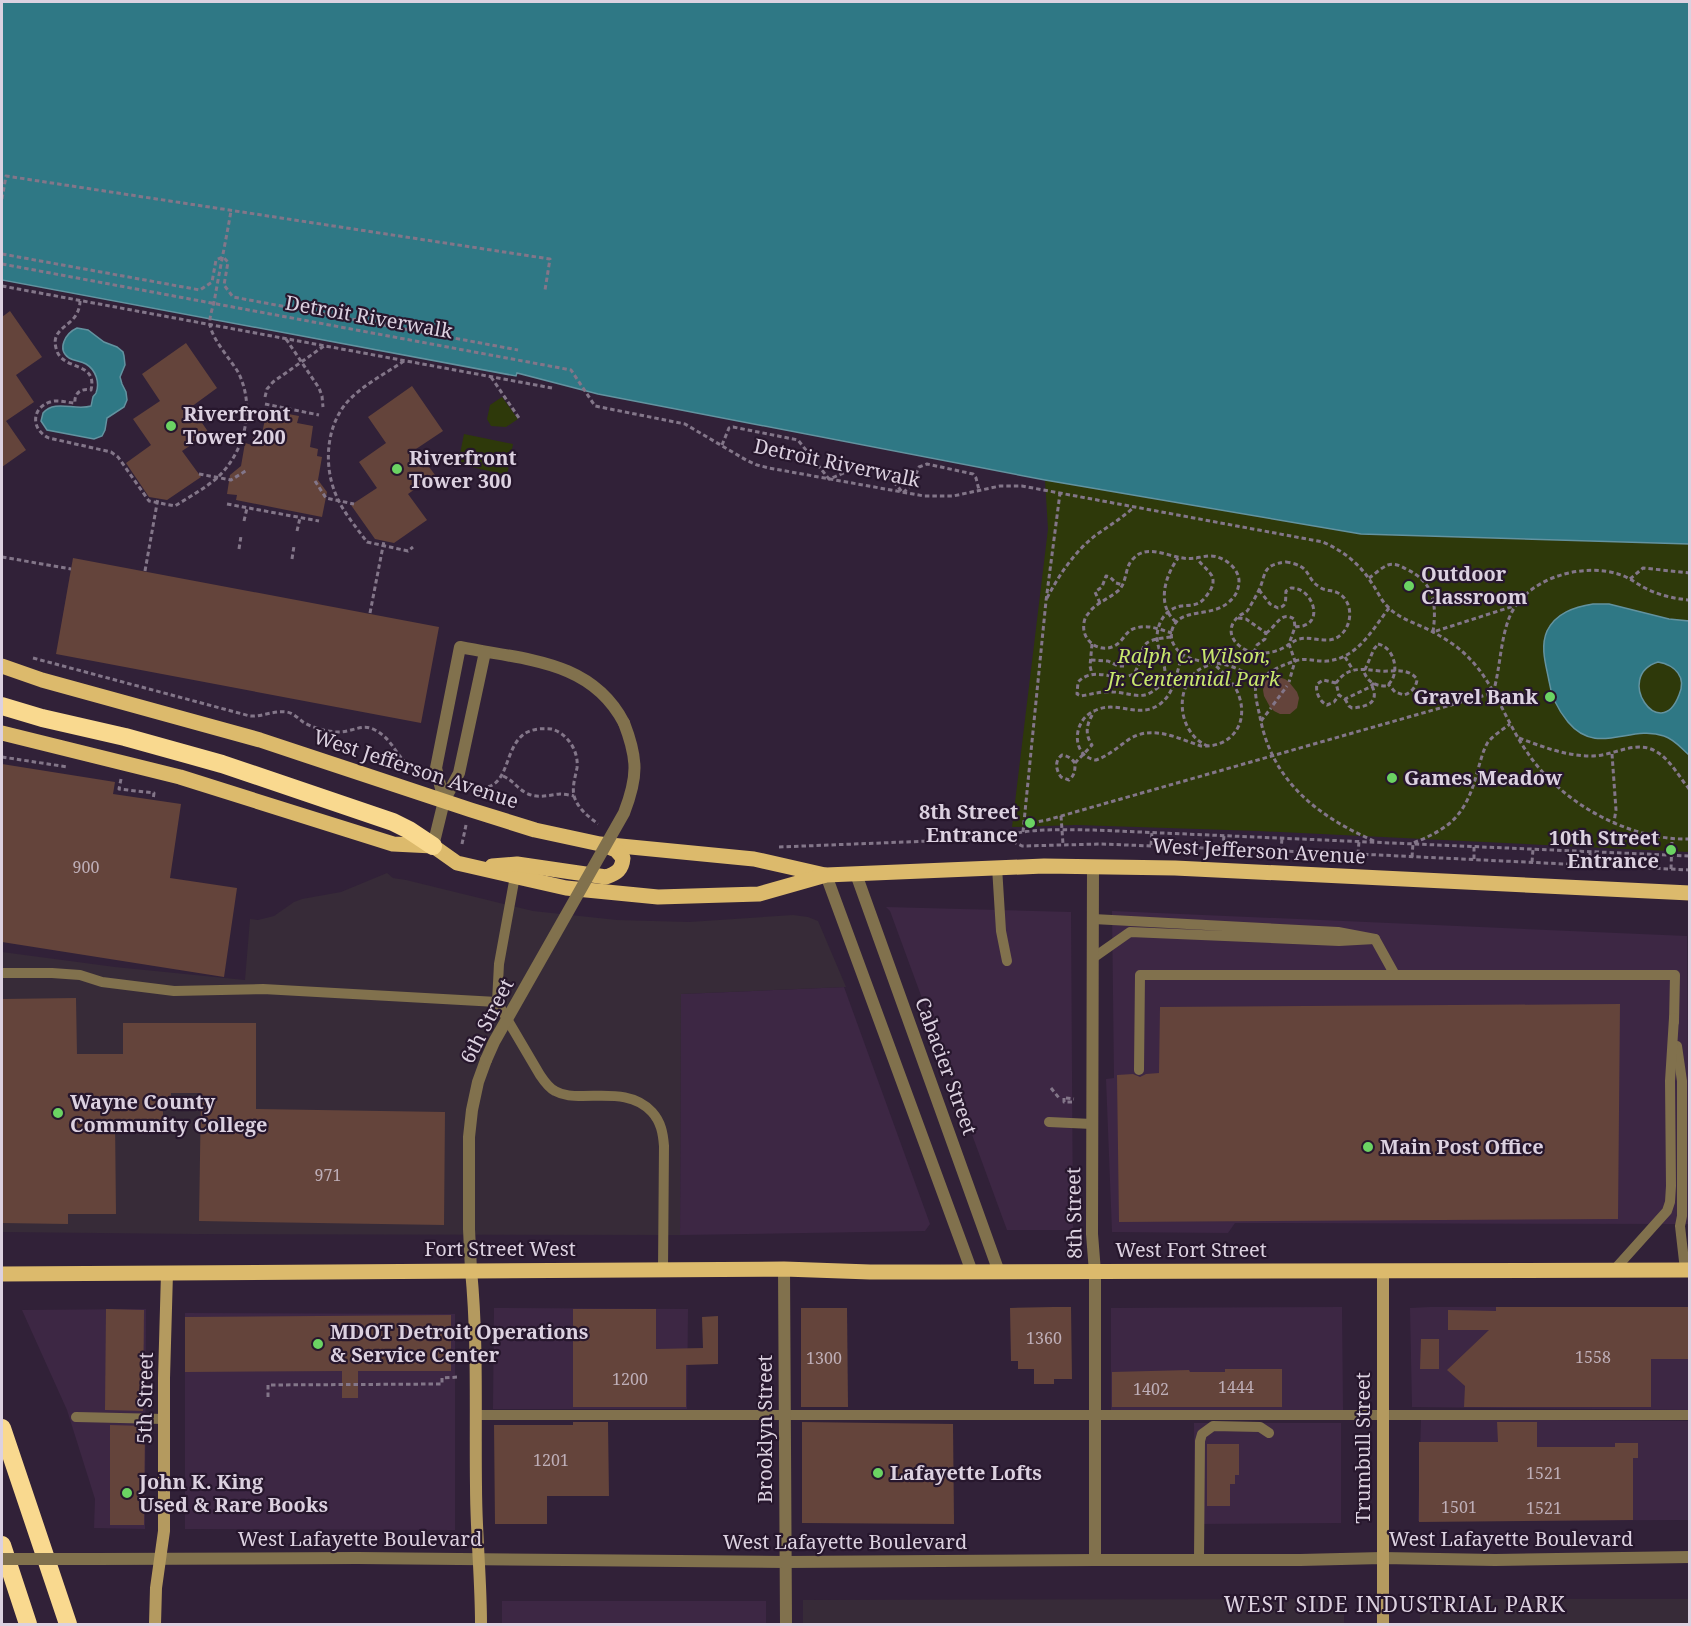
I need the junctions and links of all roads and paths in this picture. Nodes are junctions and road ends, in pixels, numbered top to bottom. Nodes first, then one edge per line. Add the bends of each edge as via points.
1 (2, 199) edge
2 (231, 211) junction
3 (2, 254) edge
4 (223, 257) junction
5 (2, 264) edge
6 (2, 286) edge
7 (545, 290) dead end
8 (80, 301) junction
9 (214, 301) junction
10 (210, 325) junction
11 (285, 339) junction
12 (324, 346) junction
13 (518, 350) dead end
14 (404, 361) junction
15 (301, 362) junction
16 (491, 377) junction
17 (552, 388) dead end
18 (265, 397) dead end
19 (266, 404) dead end
20 (322, 407) dead end
21 (319, 415) dead end
22 (519, 418) dead end
23 (722, 445) junction
24 (247, 470) dead end
25 (199, 474) dead end
26 (829, 479) junction
27 (315, 481) dead end
28 (979, 490) junction
29 (903, 493) junction
30 (1060, 493) junction
31 (158, 498) dead end
32 (227, 504) dead end
33 (354, 504) dead end
34 (247, 507) junction
35 (1134, 507) junction
36 (300, 517) junction
37 (244, 520) dead end
38 (320, 521) dead end
39 (297, 531) dead end
40 (241, 536) dead end
41 (384, 541) dead end
42 (294, 546) dead end
43 (413, 547) dead end
44 (239, 549) dead end
45 (2, 557) edge
46 (1178, 558) junction
47 (1197, 558) junction
48 (292, 559) dead end
49 (71, 569) dead end
50 (145, 571) dead end
51 (1689, 573) edge
52 (1369, 578) junction
53 (1630, 579) junction
54 (1123, 585) junction
55 (1259, 590) junction
56 (1689, 600) edge
57 (1046, 601) junction
58 (1100, 603) junction
59 (1191, 605) junction
60 (1515, 605) junction
61 (1389, 608) junction
62 (1167, 611) junction
63 (370, 614) dead end
64 (1191, 614) junction
65 (1236, 618) junction
66 (1176, 622) junction
67 (1295, 627) junction
68 (1158, 629) junction
69 (1433, 632) junction
70 (1266, 633) junction
71 (1172, 635) junction
72 (1157, 638) junction
73 (1092, 644) junction
74 (1289, 644) junction
75 (485, 652) junction
76 (1254, 652) junction
77 (1183, 654) junction
78 (24, 656) dead end
79 (1345, 657) junction
80 (1091, 660) junction
81 (1295, 661) junction
82 (1213, 663) junction
83 (2, 666) edge
84 (1124, 666) dead end
85 (1365, 669) junction
86 (1353, 670) junction
87 (1394, 670) junction
88 (1092, 674) junction
89 (1258, 680) junction
90 (1336, 683) junction
91 (1388, 684) junction
92 (1373, 685) junction
93 (1493, 693) junction
94 (1339, 694) junction
95 (1345, 699) junction
96 (2, 706) edge
97 (1096, 710) junction
98 (1261, 721) junction
99 (1510, 724) junction
100 (2, 733) edge
101 (1518, 738) junction
102 (1208, 746) junction
103 (1083, 754) junction
104 (1612, 754) junction
105 (1272, 756) junction
106 (2, 757) edge
107 (1075, 763) junction
108 (78, 769) dead end
109 (420, 772) dead end
110 (121, 775) dead end
111 (503, 776) junction
112 (469, 787) dead end
113 (1689, 790) edge
114 (574, 796) junction
115 (153, 800) dead end
116 (444, 801) junction
117 (1061, 816) junction
118 (1614, 822) junction
119 (598, 824) dead end
120 (1024, 824) junction
121 (466, 825) dead end
122 (1062, 830) junction
123 (1023, 832) junction
124 (1152, 832) junction
125 (1224, 835) junction
126 (1006, 838) junction
127 (1282, 838) junction
128 (1689, 839) edge
129 (1672, 840) junction
130 (1359, 841) junction
131 (1376, 842) junction
132 (462, 843) dead end
133 (1413, 843) junction
134 (600, 844) junction
135 (871, 844) dead end
136 (1063, 844) junction
137 (433, 846) junction
138 (1151, 846) junction
139 (1474, 846) junction
140 (1223, 849) junction
141 (1533, 849) junction
142 (1281, 851) junction
143 (1590, 852) junction
144 (1358, 854) junction
145 (1671, 855) junction
146 (1689, 856) edge
147 (1412, 857) junction
148 (1474, 860) junction
149 (1532, 862) junction
150 (1590, 865) junction
151 (1093, 866) junction
152 (477, 867) junction
153 (997, 867) junction
154 (1671, 869) junction
155 (1689, 870) edge
156 (856, 874) junction
157 (515, 876) junction
158 (826, 876) junction
159 (1689, 893) edge
160 (1093, 919) junction
161 (1375, 939) junction
162 (1092, 958) junction
163 (1007, 961) dead end
164 (2, 973) edge
165 (1395, 975) junction
166 (497, 1002) junction
167 (1674, 1022) junction
168 (1139, 1070) dead end
169 (1051, 1088) dead end
170 (1074, 1100) dead end
171 (1049, 1122) dead end
172 (1092, 1124) junction
173 (663, 1269) junction
174 (784, 1269) junction
175 (471, 1270) junction
176 (1614, 1270) junction
177 (1687, 1270) edge
178 (1383, 1271) junction
179 (972, 1272) junction
180 (999, 1272) junction
181 (1095, 1272) junction
182 (168, 1273) junction
183 (2, 1274) edge
184 (459, 1377) dead end
185 (268, 1397) dead end
186 (475, 1415) junction
187 (785, 1415) junction
188 (1383, 1415) junction
189 (1689, 1415) edge
190 (1095, 1416) junction
191 (76, 1417) dead end
192 (164, 1419) junction
193 (2, 1428) edge
194 (1269, 1433) dead end
195 (2, 1545) edge
196 (1689, 1557) edge
197 (160, 1558) junction
198 (1382, 1558) junction
199 (2, 1559) edge
200 (479, 1560) junction
201 (1095, 1560) junction
202 (1199, 1560) junction
203 (785, 1562) junction
204 (28, 1624) edge
205 (68, 1624) edge
206 (155, 1624) edge
207 (481, 1624) edge
208 (786, 1624) edge
209 (1383, 1624) edge

1 - 2 path via 6,176
2 - 4 path
2 - 7 path via 550,259
3 - 4 path via 200,290 212,282 216,260
4 - 9 path
4 - 13 path via 228,262 224,285 233,297
5 - 9 path, Detroit Riverwalk
6 - 8 path
8 - 10 path
8 - 10 path via 75,317 58,332 55,345 63,360 89,374 91,390 80,390 75,403 58,400 43,405 36,413 36,428 49,438 115,455 149,501 175,507 222,472 234,456 244,431 244,389
9 - 10 path
9 - 23 path, Detroit Riverwalk via 571,370 595,406 679,422
10 - 11 path
11 - 12 path
11 - 15 path
12 - 14 path
12 - 15 path
14 - 16 path
14 - 43 path via 344,406 331,434 328,464 335,494 367,542 408,550
15 - 18 path via 273,382
15 - 20 path via 320,391
16 - 17 path
16 - 22 path
19 - 21 path
23 - 26 path, Detroit Riverwalk via 757,465
23 - 26 path via 729,428 795,439
24 - 25 path, bridge via 231,480
26 - 29 path, Detroit Riverwalk
26 - 29 path via 853,469 870,468 887,475
27 - 33 path, bridge via 326,498
28 - 29 path, Detroit Riverwalk via 940,497
28 - 29 path via 973,474 927,464 919,467
28 - 30 path, Detroit Riverwalk via 1011,486
30 - 35 path, Detroit Riverwalk
30 - 57 path
31 - 50 path, bridge
32 - 34 path
34 - 36 path
34 - 37 path
35 - 52 path, Detroit Riverwalk via 1307,537 1338,548
35 - 57 path via 1081,549
36 - 38 path
36 - 39 path
40 - 44 path
41 - 63 path, bridge
42 - 48 path
45 - 49 path
46 - 47 path
46 - 54 path via 1152,551 1138,554 1128,567
46 - 62 path via 1165,589
47 - 59 path via 1213,580 1204,599
47 - 64 path via 1214,556 1224,560 1235,569 1239,584 1233,599 1223,608
51 - 53 path via 1643,568
52 - 61 path, Detroit Riverwalk
52 - 69 path via 1395,564 1420,577 1428,585 1436,609
53 - 56 path via 1664,596
53 - 60 path via 1606,571 1567,572 1532,590
54 - 58 path
54 - 58 path via 1106,576 1095,592
55 - 65 path via 1248,610
55 - 67 path via 1278,608 1286,602 1286,591 1291,588 1307,594 1313,605 1312,617 1307,624
55 - 74 path via 1268,568 1286,562 1304,568 1320,588 1340,594 1347,603 1350,619 1341,636 1329,640 1305,638
57 - 120 path
58 - 73 path via 1084,620 1083,629
59 - 62 path
59 - 64 path
60 - 69 path
60 - 93 path via 1507,623
61 - 69 path, Detroit Riverwalk
61 - 79 path via 1363,643
62 - 66 path
62 - 68 path
64 - 66 path
65 - 70 path via 1246,619
65 - 76 path via 1231,625 1232,638
66 - 71 path
67 - 70 path via 1294,619 1286,616
67 - 74 path
68 - 71 path
68 - 72 path
68 - 73 path via 1130,630 1113,647
69 - 93 path, Detroit Riverwalk via 1469,658
70 - 76 path
71 - 72 path
71 - 77 path
72 - 88 path via 1146,643 1134,674
72 - 88 path via 1166,670 1162,682 1150,693 1079,695 1078,682
73 - 80 path
74 - 76 path via 1278,651
74 - 81 path
75 - 116 street via 459,773
75 - 116 street, 6th Street via 460,647 436,768
75 - 175 street, 6th Street, bridge via 545,663 594,685 618,710 634,753 635,767 624,813 494,1042 478,1082 469,1137
77 - 82 path
77 - 97 path via 1170,694 1157,706 1139,711 1112,706
78 - 109 path via 250,716 287,712 313,727 338,732 371,728 386,738 408,766
79 - 81 path
79 - 86 path
80 - 84 path
80 - 88 path
81 - 89 path
81 - 98 path via 1288,684
82 - 89 path
82 - 102 path via 1191,677 1182,706 1188,730
82 - 102 path via 1236,689 1242,710 1233,735 1221,744
83 - 116 main road, West Jefferson Avenue via 260,740
85 - 86 path
85 - 87 path
85 - 87 path via 1378,644 1390,650
85 - 92 path
86 - 90 path
87 - 91 path
87 - 91 path via 1413,674 1417,682 1404,694 1395,692
89 - 98 path
90 - 94 path
90 - 94 path via 1323,680 1316,689 1327,705
91 - 92 path
92 - 95 path
92 - 95 path via 1374,698 1370,704 1352,708
93 - 99 path, Detroit Riverwalk
93 - 105 path
94 - 95 path
96 - 137 highway via 222,764 393,822
97 - 103 path via 1087,727 1092,745
97 - 103 path via 1083,719 1078,730 1078,745
98 - 105 path
99 - 101 path, Detroit Riverwalk
99 - 133 path via 1488,743 1473,788 1458,815 1440,830
100 - 137 main road via 180,777 393,844
101 - 104 path via 1561,753
101 - 118 path, Detroit Riverwalk via 1561,790
102 - 103 path via 1144,732 1100,759
103 - 107 path
104 - 113 path via 1650,748 1665,759
104 - 118 path
105 - 117 path
105 - 131 path via 1294,787 1318,810
106 - 108 path
107 - 107 path via 1066,755 1059,757 1056,766 1061,777 1069,780
110 - 115 path via 119,789 154,793
111 - 112 path via 484,788
111 - 114 path via 531,795
111 - 114 path via 519,738 528,731 553,730 574,749
114 - 119 path via 583,812
116 - 134 main road, West Jefferson Avenue via 535,830
116 - 137 street
117 - 120 path
117 - 122 path
118 - 129 path, Detroit Riverwalk
120 - 123 path
121 - 132 path
122 - 123 path
122 - 124 path
122 - 136 path
123 - 126 path
124 - 125 path
124 - 138 path
125 - 127 path
125 - 140 path
126 - 135 path
126 - 136 path via 1022,846
127 - 130 path
127 - 142 path
128 - 129 path, Detroit Riverwalk
129 - 145 path
130 - 131 path
130 - 144 path
131 - 133 path
133 - 139 path
133 - 147 path
134 - 152 main road via 616,850 623,858 617,873 606,877 517,864
134 - 158 main road, West Jefferson Avenue via 754,859
136 - 138 path
137 - 152 main road, West Jefferson Avenue via 457,863
138 - 140 path
139 - 141 path
139 - 148 path
140 - 142 path
141 - 143 path
141 - 149 path
142 - 144 path
143 - 145 path
143 - 150 path
144 - 147 path
145 - 146 path
145 - 154 path
147 - 148 path
148 - 149 path
149 - 150 path
150 - 154 path
151 - 153 main road, West Jefferson Avenue
151 - 159 main road, West Jefferson Avenue
151 - 160 street, 8th Street
152 - 157 main road, West Jefferson Avenue
153 - 156 main road, West Jefferson Avenue
153 - 163 lane
154 - 155 path
156 - 158 main road, West Jefferson Avenue
156 - 180 street, Cabacier Street
157 - 158 main road, West Jefferson Avenue via 566,888 658,897 759,894
157 - 166 lane via 499,964
158 - 179 street
160 - 161 lane via 1338,932
160 - 162 street, 8th Street
161 - 162 lane via 1339,941 1130,932
161 - 165 lane
162 - 172 street, 8th Street
164 - 166 lane via 80,975 102,982 174,990 263,989
165 - 167 lane via 1676,975
165 - 168 lane via 1140,975
166 - 173 lane via 540,1075 554,1091 574,1096 629,1097 658,1119 664,1146
167 - 176 lane via 1674,1018 1670,1202 1667,1211
167 - 177 lane via 1682,1081 1680,1226
169 - 170 path via 1064,1102
171 - 172 lane
172 - 181 street, 8th Street
173 - 174 main road, Fort Street West
173 - 175 main road, Fort Street West
174 - 179 main road, Fort Street West
174 - 187 street, Brooklyn Street
175 - 182 main road, Fort Street West
175 - 186 street, 6th Street
176 - 177 main road
176 - 178 main road
178 - 181 main road, West Fort Street
178 - 188 street, Trumbull Street
179 - 180 main road, Fort Street West
180 - 181 main road, West Fort Street
181 - 190 street, 8th Street
182 - 183 main road, Fort Street West
182 - 192 street, 5th Street
184 - 185 path via 442,1378 442,1384 268,1385
186 - 187 lane
186 - 200 street, 6th Street
187 - 190 lane
187 - 203 street, Brooklyn Street
188 - 189 lane
188 - 190 lane
188 - 198 street, Trumbull Street
190 - 201 street, 8th Street
191 - 192 lane
192 - 197 street, 5th Street via 164,1531
193 - 205 highway
194 - 202 lane via 1260,1427 1214,1426 1202,1434
195 - 204 highway
196 - 198 street, West Lafayette Boulevard
197 - 199 street, West Lafayette Boulevard, bridge
197 - 200 street, West Lafayette Boulevard
197 - 206 street, 5th Street
198 - 202 street, West Lafayette Boulevard
198 - 209 street, Trumbull Street
200 - 203 street, West Lafayette Boulevard
200 - 207 street, 6th Street
201 - 202 street, West Lafayette Boulevard
201 - 203 street, West Lafayette Boulevard
203 - 208 street, Brooklyn Street

